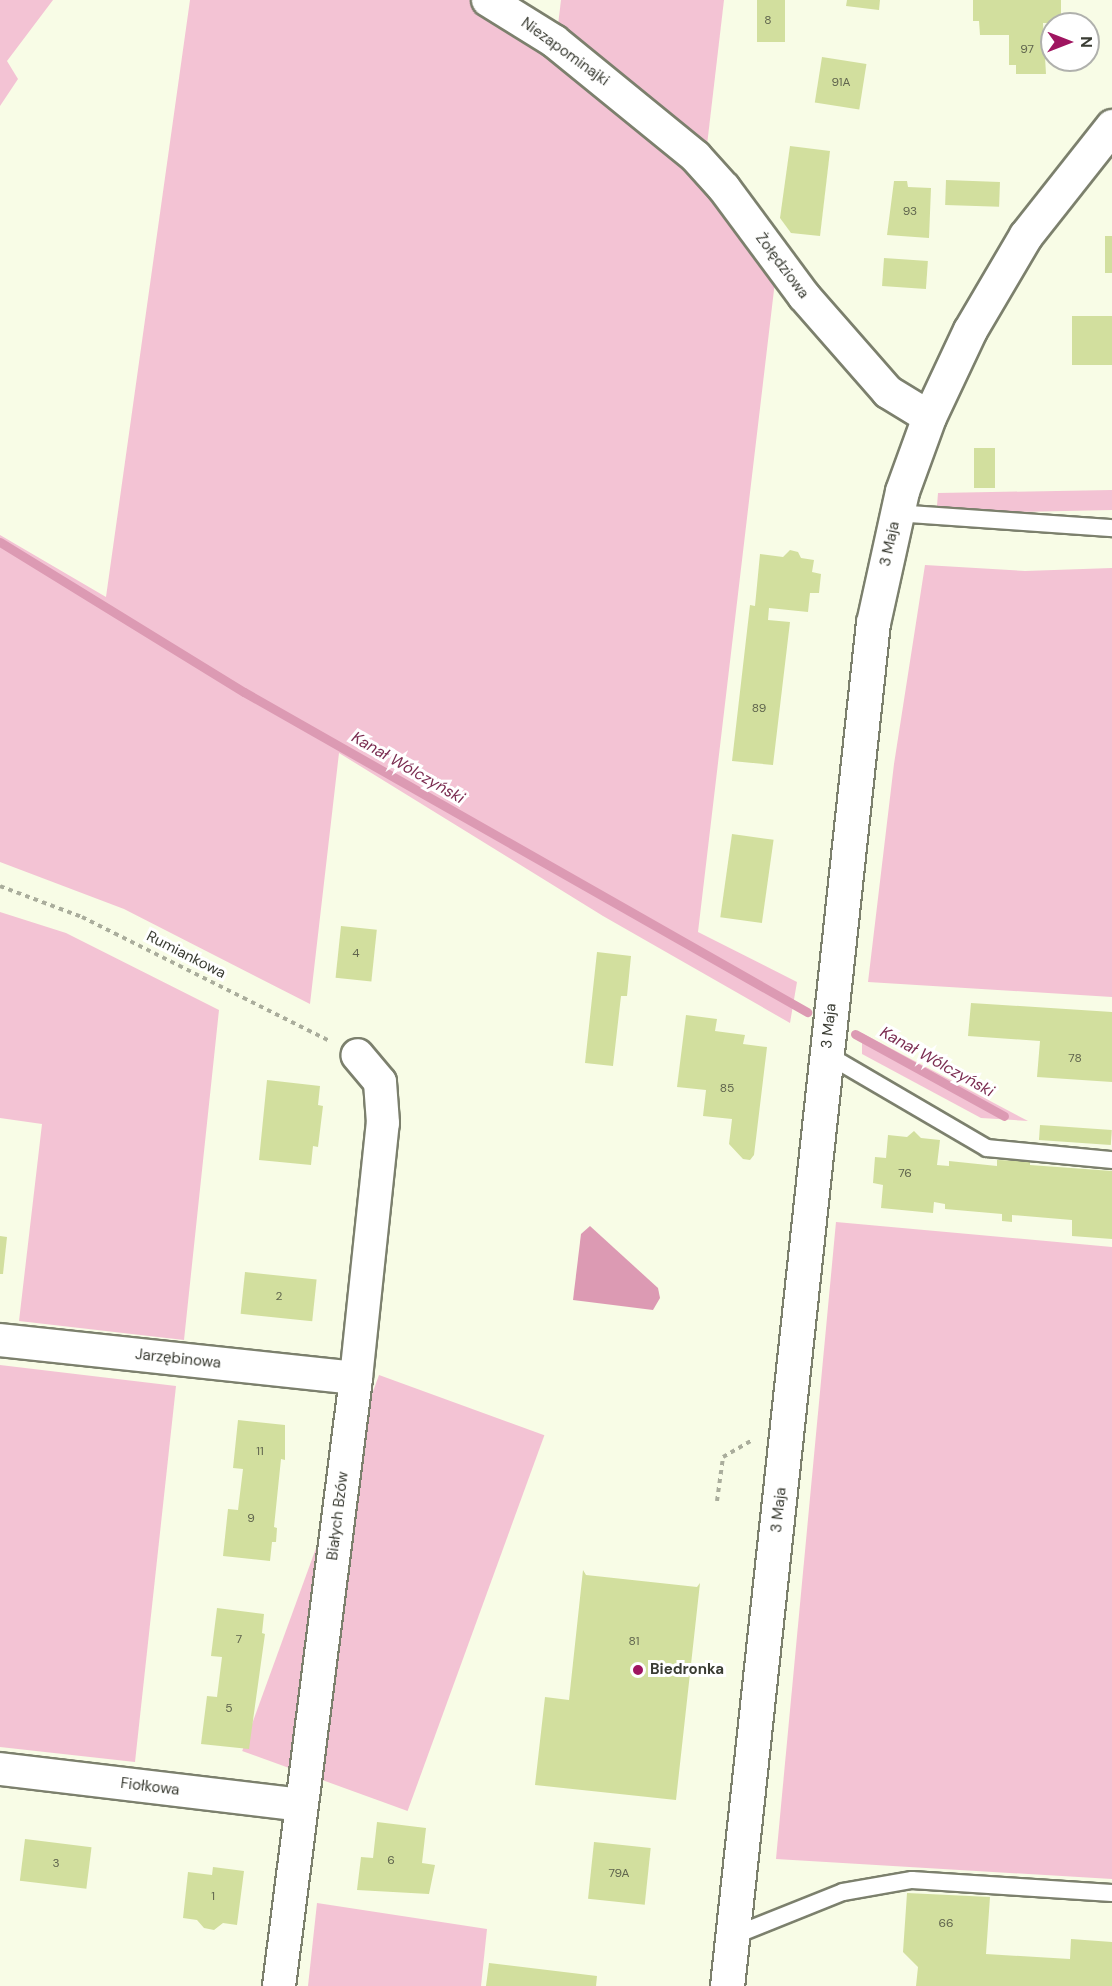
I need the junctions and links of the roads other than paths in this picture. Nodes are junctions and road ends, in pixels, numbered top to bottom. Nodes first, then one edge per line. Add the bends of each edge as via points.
1 (488, 0) edge
2 (639, 109) joint
3 (1112, 126) edge
4 (929, 417) junction
5 (896, 513) junction
6 (1112, 528) edge
7 (826, 1054) junction
8 (357, 1055) road end
9 (1112, 1160) edge
10 (0, 1340) edge
11 (356, 1378) junction
12 (0, 1769) edge
13 (300, 1805) junction
14 (1112, 1893) edge
15 (733, 1936) junction
16 (279, 1986) edge
17 (727, 1986) edge

1 - 2 street, Niezapominajki via 554,41
2 - 4 street, Żołędziowa via 696,157 724,188 804,296 888,392
3 - 4 street, 3 Maja via 1026,235 996,282
4 - 5 street, 3 Maja
5 - 6 lane
5 - 7 street, 3 Maja via 873,623
7 - 9 lane via 987,1148
7 - 15 street, 3 Maja
8 - 11 street, Białych Bzów via 380,1082 383,1123
10 - 11 street, Jarzębinowa
11 - 13 street, Białych Bzów
12 - 13 street, Fiołkowa
13 - 16 street, Białych Bzów
14 - 15 lane via 912,1880 843,1892
15 - 17 street, 3 Maja

